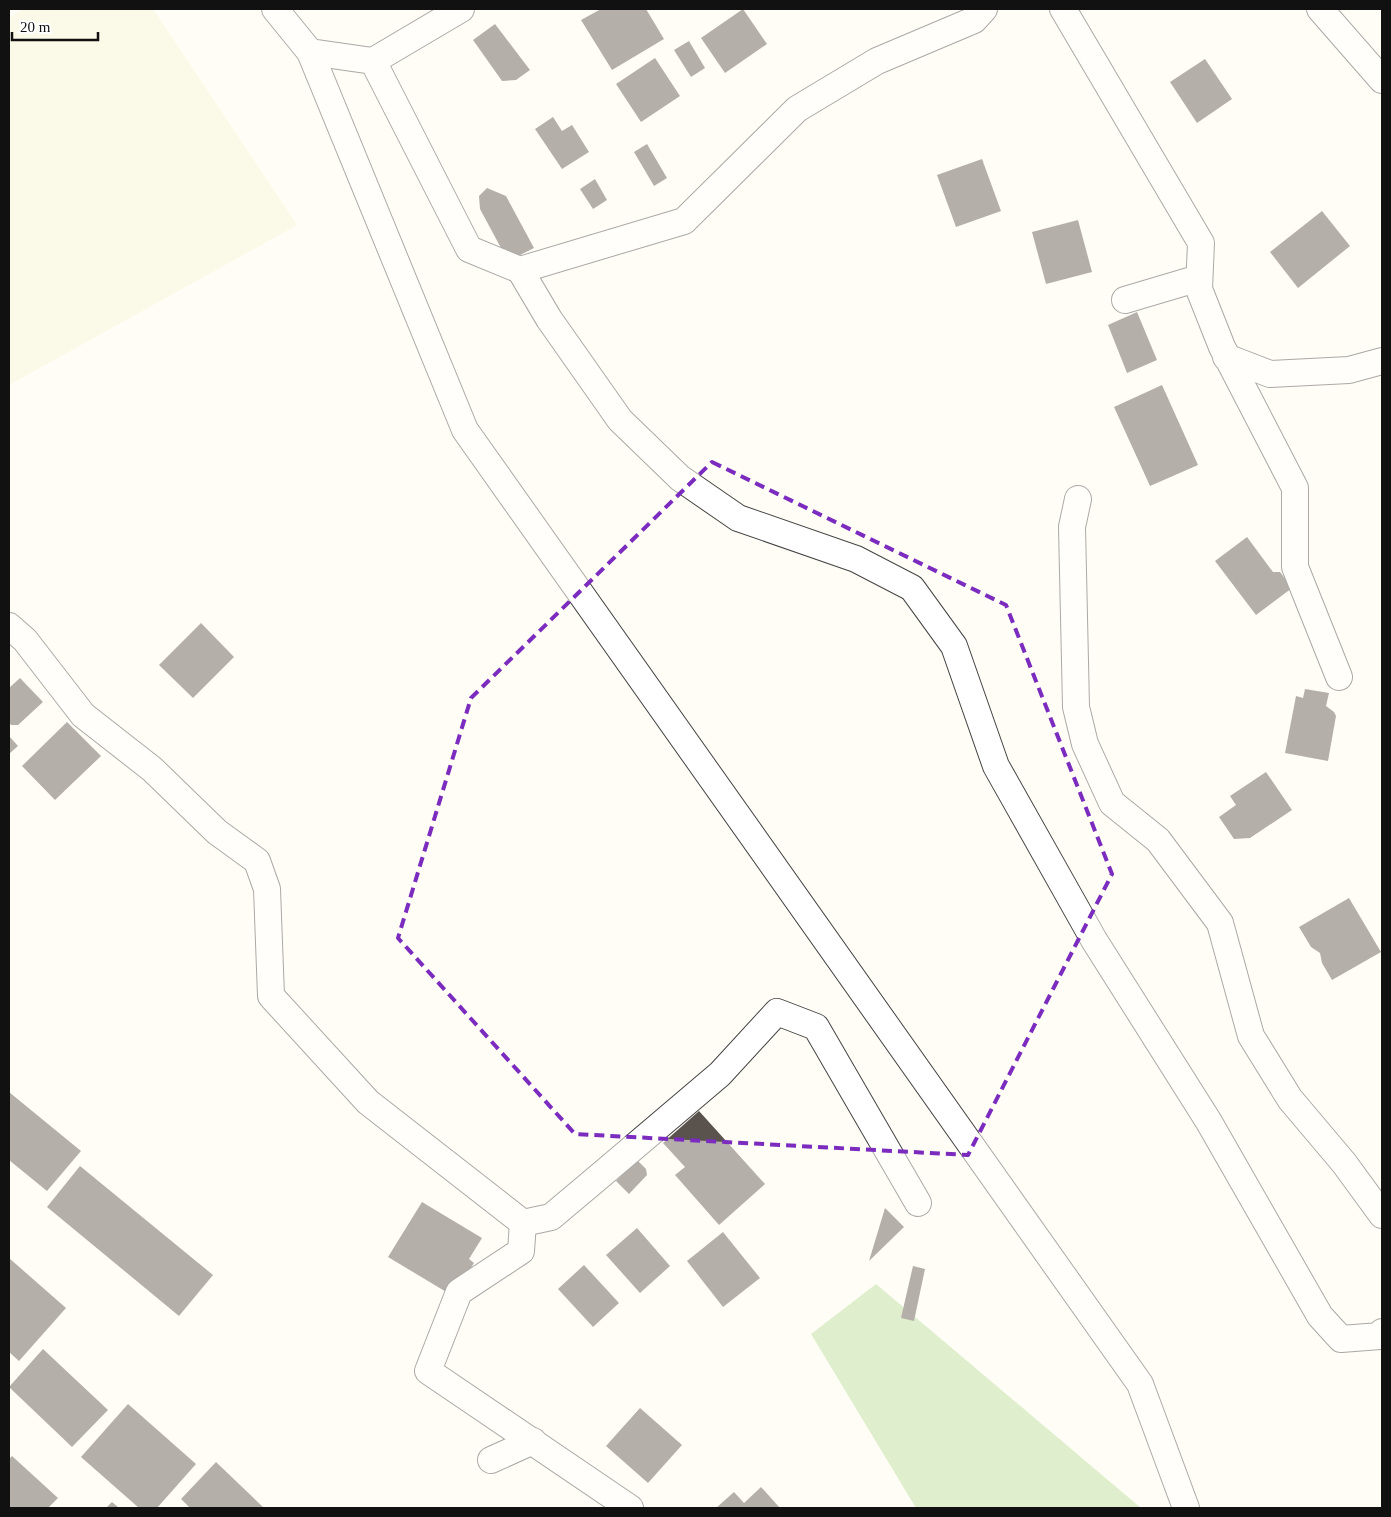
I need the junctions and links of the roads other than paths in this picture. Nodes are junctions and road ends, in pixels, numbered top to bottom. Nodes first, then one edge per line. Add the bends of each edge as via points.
1 (274, 9) edge
2 (461, 9) edge
3 (984, 9) edge
4 (1064, 9) edge
5 (1320, 9) edge
6 (310, 52) junction
7 (373, 61) junction
8 (1382, 80) edge
9 (520, 270) junction
10 (1199, 278) junction
11 (1125, 300) dead end
12 (1226, 357) junction
13 (1382, 362) edge
14 (1078, 499) dead end
15 (9, 626) edge
16 (1339, 677) dead end
17 (918, 1203) dead end
18 (1382, 1215) edge
19 (524, 1223) junction
20 (1382, 1332) edge
21 (532, 1441) junction
22 (491, 1460) dead end
23 (630, 1508) edge
24 (1186, 1508) edge

1 - 6 street
2 - 7 street
3 - 9 street via 974,20 877,61 797,109 684,221
4 - 10 street via 1201,243
5 - 8 street
6 - 7 street
6 - 24 street via 465,430 1140,1384
7 - 9 street via 469,248
9 - 20 street via 548,319 620,420 680,478 738,518 856,559 912,588 954,646 1001,775 1094,940 1209,1122 1320,1316 1341,1339 1380,1336
10 - 11 street
10 - 12 street via 1199,289
12 - 13 street via 1270,374 1349,370
12 - 16 street via 1295,488 1295,567
14 - 18 street via 1072,527 1076,707 1085,744 1112,803 1158,840 1220,924 1251,1036 1290,1099 1344,1163
15 - 19 street via 25,640 83,715 152,769 217,832 257,861 267,889 271,996 368,1102
17 - 19 street via 816,1027 777,1012 720,1074 601,1176 551,1217
19 - 21 street via 521,1251 459,1292 428,1371
21 - 22 street
21 - 23 street

